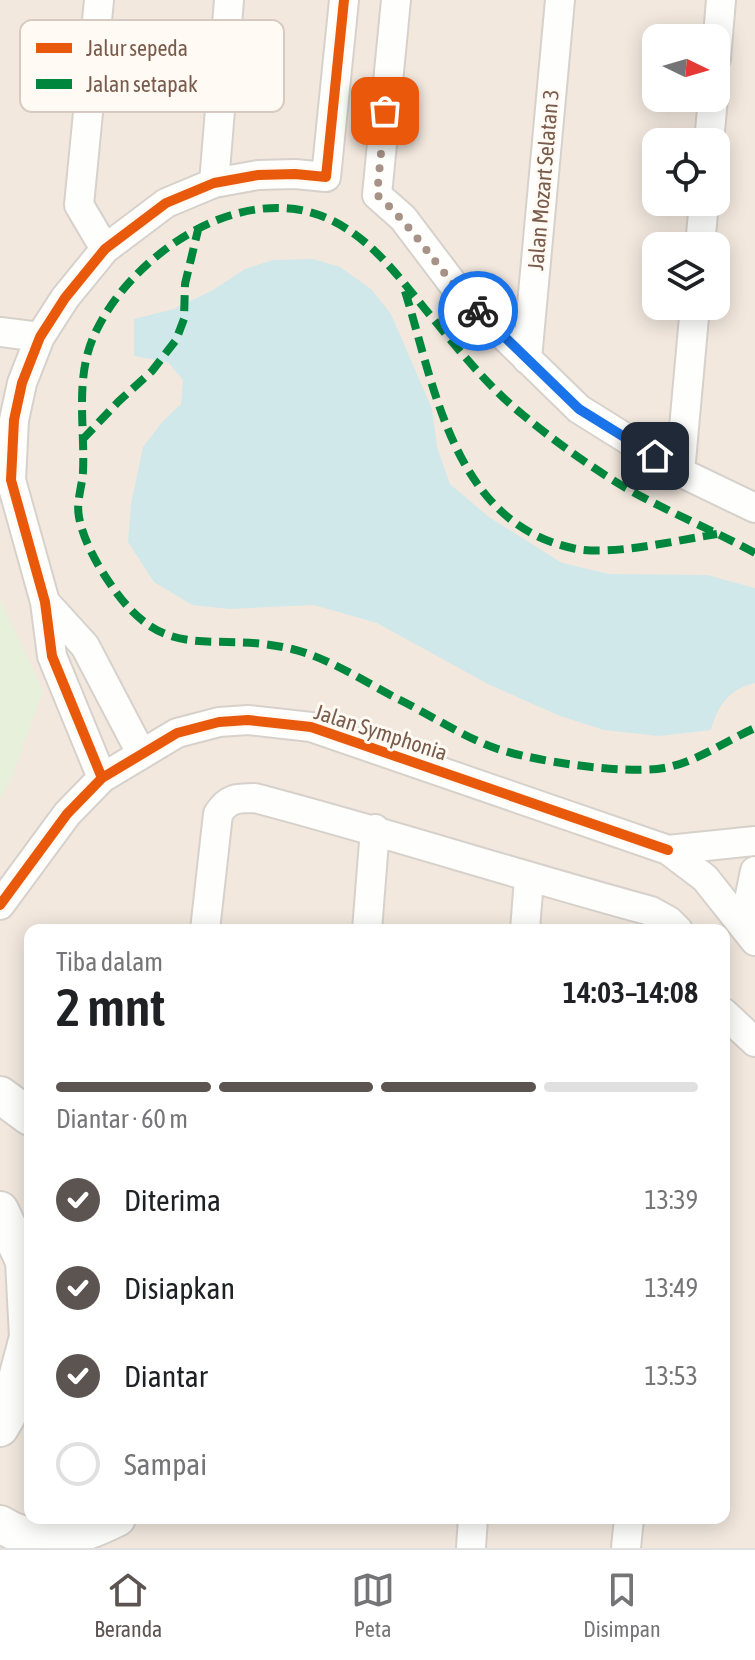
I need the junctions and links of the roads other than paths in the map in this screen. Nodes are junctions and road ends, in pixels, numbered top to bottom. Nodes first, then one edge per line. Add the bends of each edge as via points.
1 (99, 0) edge
2 (229, 0) edge
3 (344, 0) edge
4 (396, 0) edge
5 (560, 0) edge
6 (721, 0) edge
7 (97, 20) edge
8 (227, 20) edge
9 (719, 24) edge
10 (88, 112) edge
11 (220, 112) edge
12 (214, 183) junction
13 (105, 249) junction
14 (694, 320) edge
15 (0, 332) edge
16 (40, 337) junction
17 (527, 359) junction
18 (680, 472) junction
19 (755, 508) edge
20 (45, 602) junction
21 (141, 753) junction
22 (102, 778) junction
23 (375, 829) junction
24 (755, 841) edge
25 (668, 850) junction
26 (755, 871) edge
27 (529, 878) junction
28 (0, 905) edge
29 (206, 924) edge
30 (367, 924) edge
31 (525, 924) edge
32 (672, 924) edge
33 (755, 940) edge
34 (730, 1019) edge
35 (755, 1042) edge
36 (0, 1095) edge
37 (24, 1113) edge
38 (0, 1210) edge
39 (24, 1261) edge
40 (24, 1352) edge
41 (0, 1428) edge
42 (0, 1524) edge
43 (105, 1524) edge
44 (113, 1524) edge
45 (473, 1524) edge
46 (628, 1524) edge
47 (99, 1548) edge
48 (471, 1548) edge
49 (626, 1548) edge

1 - 7 street
2 - 8 street
3 - 12 street via 326,177 258,175
4 - 17 street via 377,195 403,218 459,292
5 - 17 street, Jalan Mozart Selatan 3
6 - 9 street
10 - 13 street via 79,205
11 - 12 street
12 - 13 street via 166,203
13 - 16 street
14 - 18 street
15 - 16 street
16 - 20 street via 14,420 11,480
17 - 18 street via 579,409
18 - 19 street
20 - 21 street via 85,646
20 - 22 street via 52,656
21 - 22 street, Jalan Symphonia
21 - 25 street, Jalan Symphonia via 177,733 219,722 311,727
22 - 28 street, Jalan Symphonia via 67,814
23 - 27 street
23 - 29 street via 255,798 226,802 218,814
23 - 30 street
24 - 25 street, Jalan Symphonia
25 - 33 street, Jalan Symphonia via 705,878
26 - 33 street via 748,905
27 - 31 street
27 - 32 street via 651,911
34 - 35 street
36 - 37 street
38 - 39 street
40 - 41 street
42 - 43 street via 18,1541 50,1548
44 - 47 street
45 - 48 street
46 - 49 street

